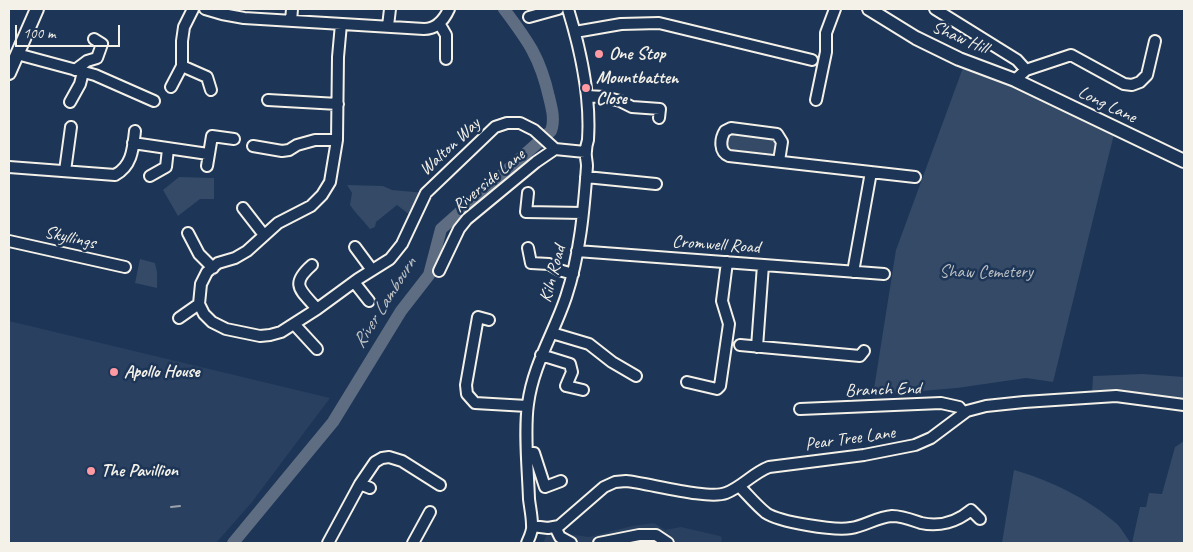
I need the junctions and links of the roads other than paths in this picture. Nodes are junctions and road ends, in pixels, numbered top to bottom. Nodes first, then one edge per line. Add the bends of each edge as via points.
1 (37, 9) edge
2 (193, 9) edge
3 (205, 9) edge
4 (292, 9) edge
5 (390, 9) edge
6 (449, 9) edge
7 (558, 9) edge
8 (568, 9) edge
9 (835, 9) edge
10 (869, 9) edge
11 (935, 9) edge
12 (529, 17) dead end
13 (291, 21) junction
14 (439, 23) junction
15 (341, 24) junction
16 (388, 26) junction
17 (575, 32) junction
18 (94, 39) dead end
19 (1154, 41) dead end
20 (17, 54) junction
21 (446, 59) dead end
22 (812, 60) dead end
23 (182, 66) junction
24 (76, 70) junction
25 (1026, 70) junction
26 (9, 73) edge
27 (1015, 80) junction
28 (171, 87) dead end
29 (211, 90) dead end
30 (587, 96) junction
31 (268, 100) dead end
32 (816, 100) dead end
33 (154, 101) dead end
34 (70, 102) dead end
35 (338, 104) junction
36 (659, 118) dead end
37 (71, 127) dead end
38 (135, 131) dead end
39 (234, 138) dead end
40 (337, 140) junction
41 (133, 143) junction
42 (253, 146) dead end
43 (553, 148) junction
44 (168, 149) junction
45 (586, 152) junction
46 (208, 154) junction
47 (779, 161) junction
48 (1184, 161) edge
49 (207, 166) dead end
50 (9, 167) edge
51 (65, 170) junction
52 (871, 172) junction
53 (150, 176) dead end
54 (586, 177) junction
55 (916, 177) dead end
56 (656, 184) dead end
57 (528, 193) dead end
58 (243, 208) dead end
59 (583, 213) junction
60 (188, 233) dead end
61 (264, 235) junction
62 (9, 241) edge
63 (355, 248) dead end
64 (528, 248) dead end
65 (577, 250) junction
66 (727, 262) junction
67 (312, 265) dead end
68 (762, 265) junction
69 (125, 267) dead end
70 (212, 268) junction
71 (372, 270) junction
72 (438, 271) dead end
73 (853, 272) junction
74 (573, 274) junction
75 (884, 274) dead end
76 (354, 282) junction
77 (369, 300) dead end
78 (199, 304) junction
79 (318, 308) junction
80 (180, 318) dead end
81 (489, 320) dead end
82 (294, 324) junction
83 (552, 333) junction
84 (740, 345) dead end
85 (756, 347) junction
86 (317, 349) dead end
87 (541, 355) junction
88 (863, 356) dead end
89 (636, 376) dead end
90 (687, 382) dead end
91 (583, 390) dead end
92 (1184, 405) edge
93 (527, 406) junction
94 (800, 409) dead end
95 (964, 413) junction
96 (528, 453) junction
97 (437, 480) dead end
98 (561, 481) dead end
99 (739, 486) junction
100 (429, 519) dead end
101 (980, 519) dead end
102 (532, 526) junction
103 (555, 527) junction
104 (328, 543) edge
105 (414, 543) edge
106 (528, 543) edge
107 (571, 543) edge
108 (599, 543) edge
109 (668, 543) edge

1 - 20 main road
2 - 23 street via 184,27
3 - 13 street via 231,16
4 - 13 street
5 - 16 street
6 - 14 street
7 - 12 street
8 - 17 street, Kiln Road
9 - 32 street via 826,33 826,52
10 - 27 main road, Shaw Hill via 916,38 959,59
11 - 25 street via 1017,60
13 - 15 street
14 - 16 street via 429,29
14 - 21 street via 450,48
15 - 16 street
15 - 35 street
17 - 22 street via 621,24 659,23
17 - 30 street, Kiln Road
18 - 24 street via 102,44 97,58 87,60
19 - 25 street via 1156,61 1144,79 1136,84 1128,85 1070,55
20 - 24 street
20 - 26 main road
23 - 28 street
23 - 29 street via 210,73
24 - 33 street
24 - 34 street via 80,84
25 - 27 street
27 - 48 main road, Long Lane
30 - 36 street via 620,101 631,110 660,109
30 - 45 street, Kiln Road
31 - 35 street
35 - 40 street
37 - 51 street via 74,142
38 - 41 street
39 - 46 street via 212,136
40 - 42 street via 315,140 270,154
40 - 61 street via 330,182 322,195 311,206
41 - 44 street
41 - 51 street via 126,168 115,175
43 - 45 street
43 - 71 street, Walton Way via 528,126 504,124 491,130 432,186 398,251
43 - 72 street, Riverside Lane via 467,219
44 - 46 street
44 - 53 street via 166,167
45 - 54 street, Kiln Road
46 - 49 street
47 - 47 street via 782,142 777,134 731,128 724,131 722,148 725,154
47 - 52 street
50 - 51 street
52 - 55 street
52 - 73 street
54 - 56 street
54 - 59 street, Kiln Road
57 - 59 street via 526,212
58 - 61 street
59 - 65 street, Kiln Road
60 - 70 street via 199,254
61 - 70 street via 247,251
62 - 69 street, Skyllings
63 - 71 street
64 - 74 street via 531,263 549,264
65 - 66 street, Cromwell Road
65 - 74 street, Kiln Road
66 - 68 street, Cromwell Road
66 - 90 street via 722,301 729,324 720,386 717,389
67 - 79 street via 298,282 300,289
68 - 73 street, Cromwell Road
68 - 85 street
70 - 78 street via 201,284
71 - 76 street, Walton Way
73 - 75 street, Cromwell Road
74 - 83 street, Kiln Road
76 - 77 street
76 - 79 street, Walton Way
78 - 80 street
78 - 82 street, Walton Way via 212,322 226,330 260,336 281,332
79 - 82 street, Walton Way
81 - 93 street via 478,317 467,394 474,403
82 - 86 street
83 - 87 street, Kiln Road
83 - 89 street via 589,344
84 - 85 street
85 - 88 street
87 - 91 street via 570,364 572,372 566,386
87 - 93 street, Kiln Road
92 - 95 street, Pear Tree Lane via 1116,396 1024,402
93 - 96 street, Kiln Road
94 - 95 street, Branch End via 941,403 959,407
95 - 99 street, Pear Tree Lane via 931,438 915,445 769,467
96 - 98 street via 534,453 545,487
96 - 102 street, Kiln Road
97 - 104 street via 389,458 375,462 365,486
99 - 101 street via 773,517 826,527 851,528 890,516 929,524 943,523 962,517 971,510
99 - 103 street, Pear Tree Lane via 716,495 636,482 615,482
100 - 105 street
102 - 103 street
102 - 106 street, Kiln Road
103 - 107 street via 560,537
108 - 109 street via 656,535

